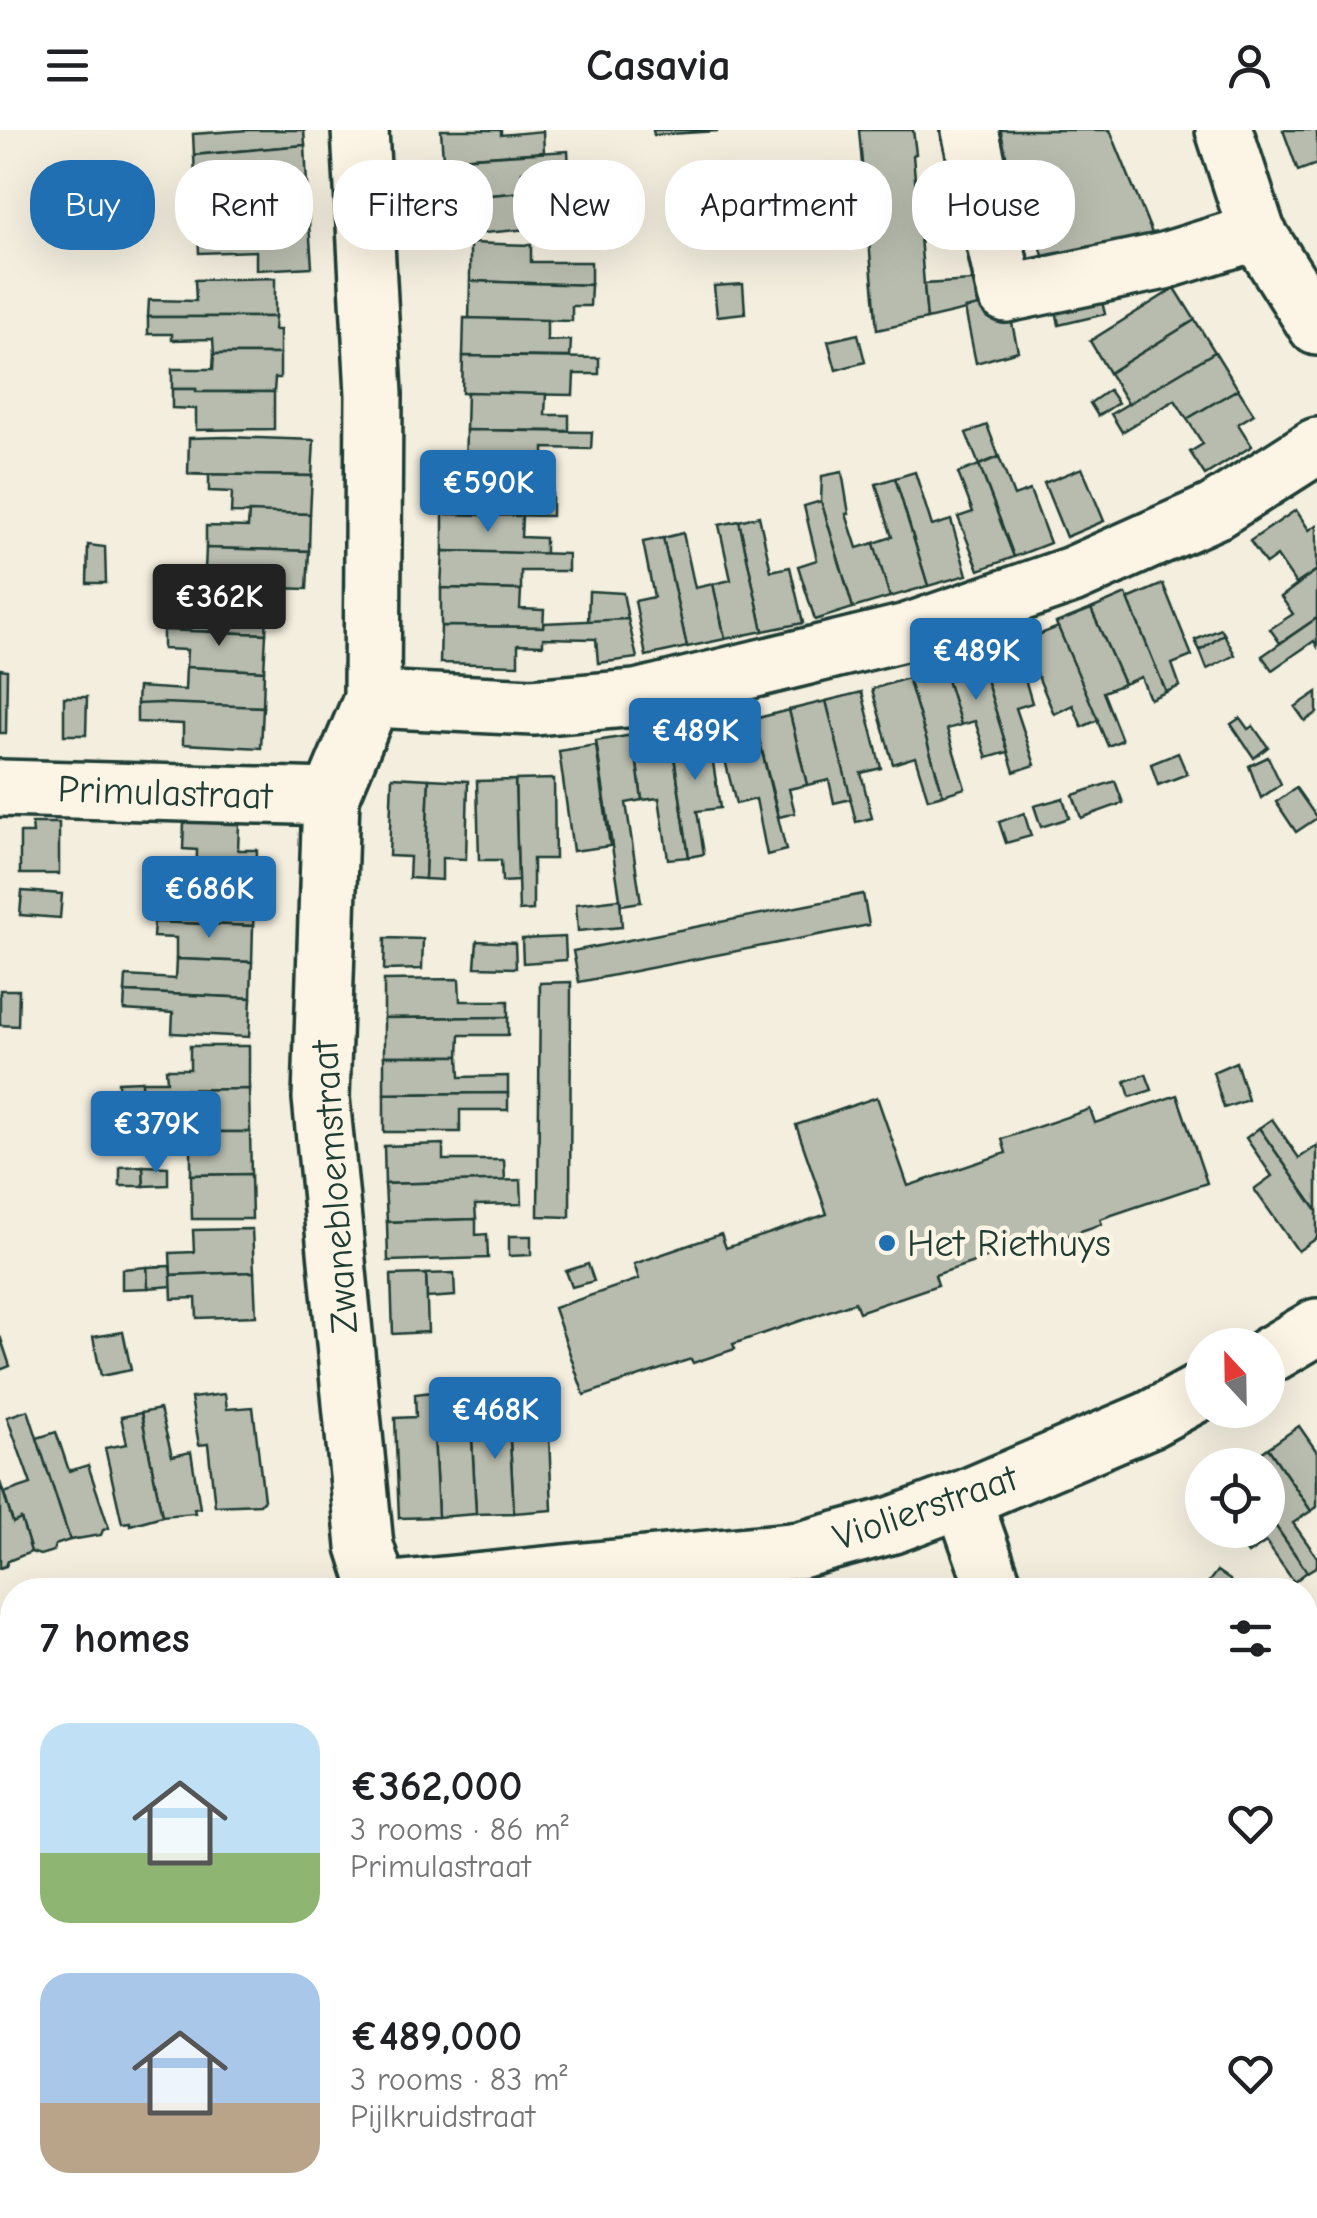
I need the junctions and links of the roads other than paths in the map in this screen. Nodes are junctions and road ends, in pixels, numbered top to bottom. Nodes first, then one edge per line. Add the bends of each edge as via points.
1 (360, 130) edge
2 (970, 130) edge
3 (1224, 130) edge
4 (1257, 232) junction
5 (1317, 327) edge
6 (1317, 446) edge
7 (372, 699) junction
8 (0, 788) edge
9 (331, 796) junction
10 (1185, 1400) edge
11 (963, 1499) junction
12 (376, 1578) edge
13 (514, 1578) edge
14 (991, 1578) edge

1 - 7 street, Zwanebloemstraat via 374,394
2 - 4 street via 1006,294
3 - 4 street
4 - 5 street
6 - 7 street via 1215,511 1072,575 908,632 636,698 534,707
7 - 9 street, Zwanebloemstraat
8 - 9 street, Primulastraat
9 - 12 street, Zwanebloemstraat via 321,1098 364,1546
10 - 11 street, Violierstraat
11 - 13 street, Violierstraat via 800,1550
11 - 14 street

